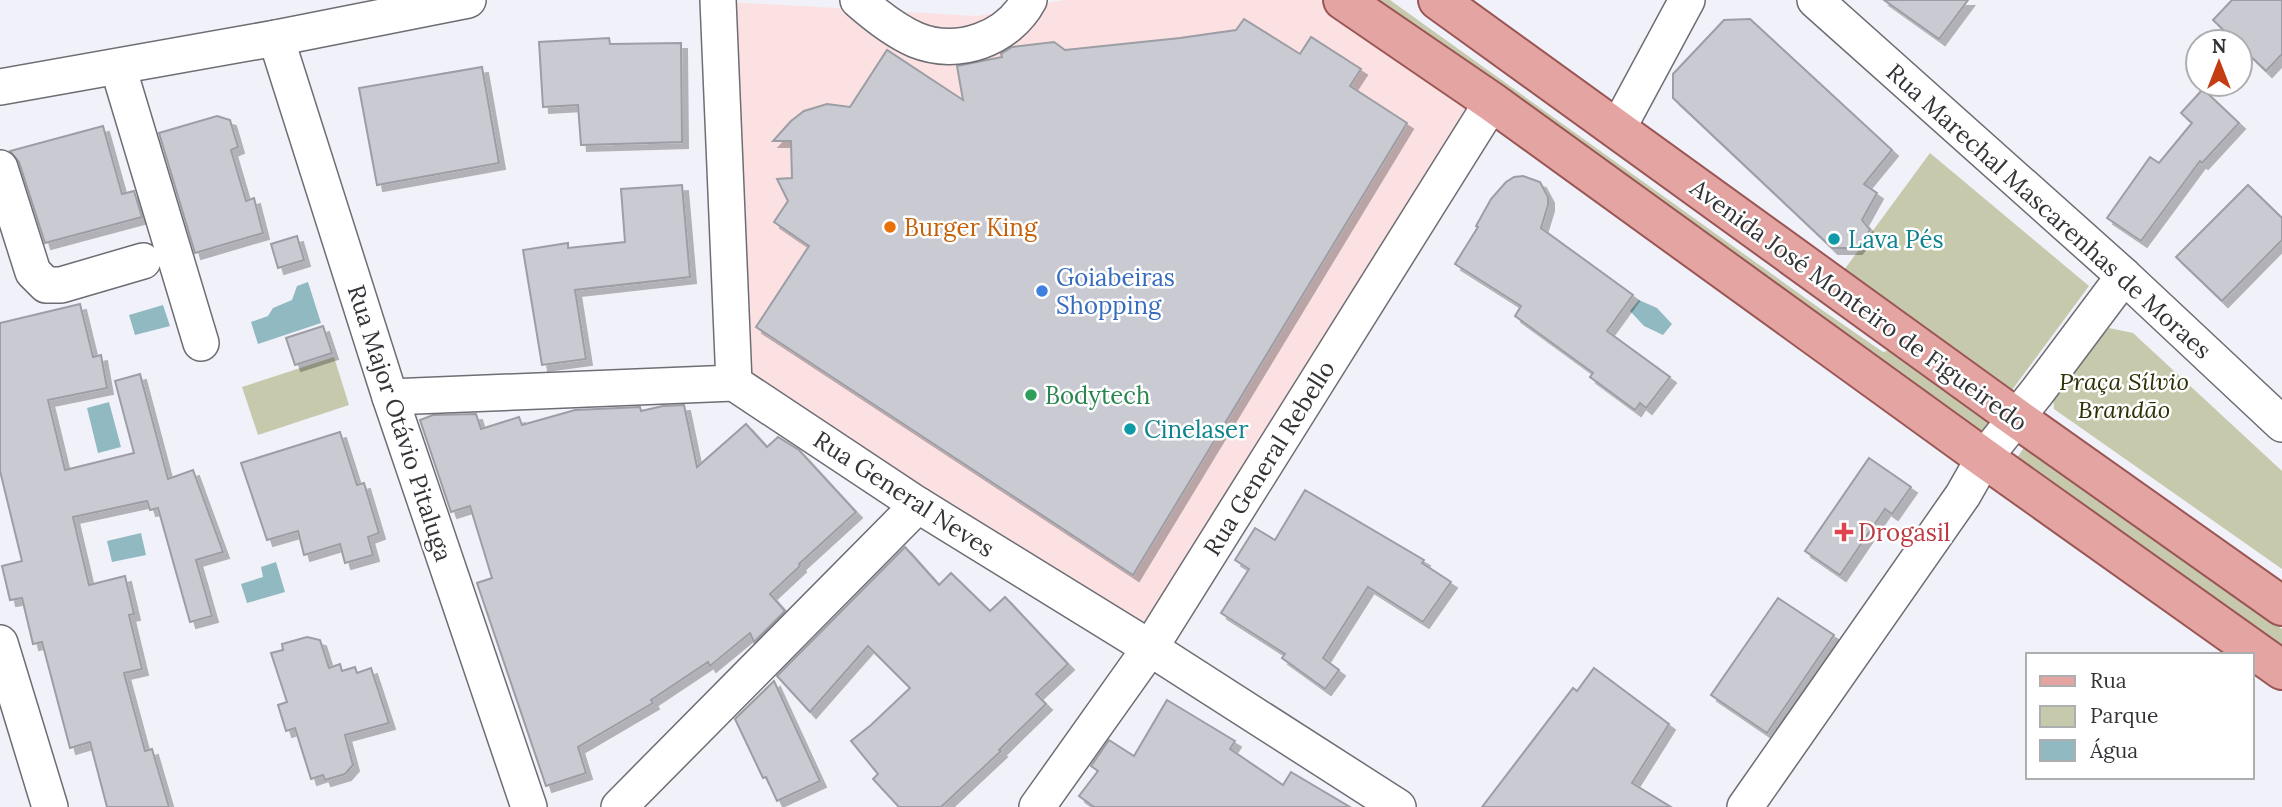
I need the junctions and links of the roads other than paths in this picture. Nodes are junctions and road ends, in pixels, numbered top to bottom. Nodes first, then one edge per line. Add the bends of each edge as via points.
1 (468, 0) edge
2 (718, 0) edge
3 (858, 0) edge
4 (1029, 0) edge
5 (1343, 0) edge
6 (1438, 0) edge
7 (1687, 0) edge
8 (1815, 0) edge
9 (276, 38) junction
10 (118, 67) junction
11 (0, 87) edge
12 (1492, 102) junction
13 (1617, 130) junction
14 (0, 168) edge
15 (143, 261) dead end
16 (2123, 276) junction
17 (201, 343) dead end
18 (734, 383) junction
19 (390, 397) junction
20 (2015, 417) junction
21 (2282, 424) edge
22 (1984, 458) junction
23 (918, 505) junction
24 (2282, 606) edge
25 (0, 643) edge
26 (1150, 648) junction
27 (2282, 670) edge
28 (50, 807) edge
29 (529, 807) edge
30 (619, 807) edge
31 (1037, 807) edge
32 (1398, 807) edge
33 (1745, 807) edge

1 - 9 street
2 - 18 street
3 - 4 street via 917,40 952,46 993,37 1013,22
5 - 12 main road, Avenida José Monteiro de Figueiredo
6 - 13 main road, Avenida José Monteiro de Figueiredo
7 - 13 street
8 - 16 street, Rua Marechal Mascarenhas de Moraes
9 - 10 street
9 - 19 street, Rua Major Otávio Pitaluga
10 - 11 street
10 - 17 street
12 - 22 main road, Avenida José Monteiro de Figueiredo
12 - 26 street, Rua General Rebello
13 - 20 main road, Avenida José Monteiro de Figueiredo
14 - 15 street via 33,272 46,285 61,285
16 - 20 street
16 - 21 street, Rua Marechal Mascarenhas de Moraes
18 - 19 street
18 - 23 street, Rua General Neves
19 - 29 street, Rua Major Otávio Pitaluga
20 - 22 street
20 - 24 main road, Avenida José Monteiro de Figueiredo
22 - 27 main road, Avenida José Monteiro de Figueiredo
22 - 33 street
23 - 26 street, Rua General Neves
23 - 30 street
25 - 28 street
26 - 31 street, Rua General Rebello
26 - 32 street, Rua General Neves

